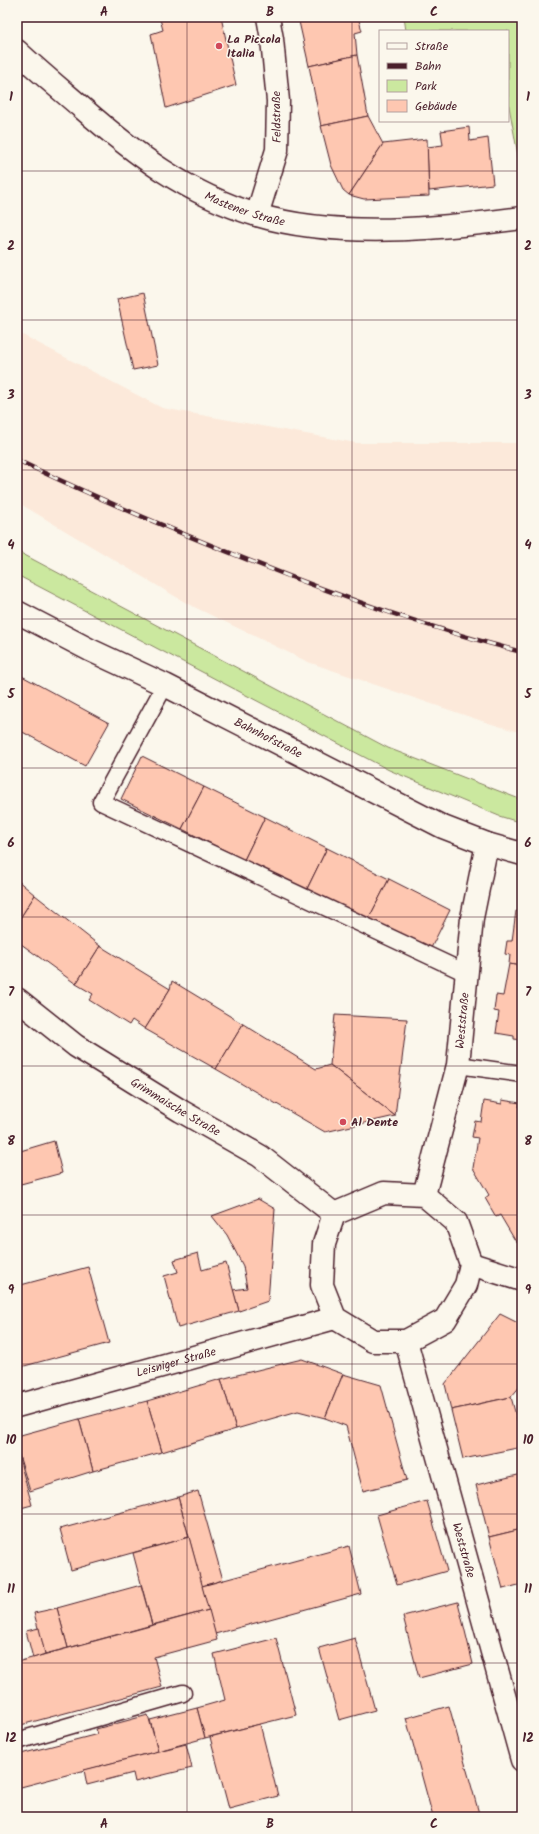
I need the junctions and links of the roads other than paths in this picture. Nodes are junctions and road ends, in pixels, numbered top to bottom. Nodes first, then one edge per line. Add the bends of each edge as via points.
1 (268, 17) edge
2 (17, 51) edge
3 (257, 215) junction
4 (522, 218) edge
5 (17, 612) edge
6 (164, 685) junction
7 (488, 844) junction
8 (522, 854) edge
9 (466, 973) junction
10 (17, 999) edge
11 (458, 1065) junction
12 (522, 1074) edge
13 (424, 1195) junction
14 (334, 1214) junction
15 (471, 1264) junction
16 (522, 1280) edge
17 (336, 1318) junction
18 (406, 1340) junction
19 (17, 1406) edge
20 (183, 1693) dead end
21 (17, 1741) edge
22 (522, 1760) edge

1 - 3 street, Feldstraße via 278,101 277,150
2 - 3 street, Mastener Straße via 126,146 164,173 204,195
3 - 4 street, Mastener Straße via 311,226 357,230 442,226
5 - 6 street, Bahnhofstraße
6 - 7 street, Bahnhofstraße via 436,824
6 - 9 lane via 100,802
7 - 8 street, Bahnhofstraße
7 - 9 street, Weststraße via 472,918
9 - 11 street, Weststraße
10 - 14 street, Grimmaische Straße via 76,1046 180,1111 260,1156
11 - 12 lane
11 - 13 street, Weststraße
13 - 14 street via 384,1193
13 - 15 street via 456,1222
14 - 17 street via 324,1244 322,1285
15 - 16 street
15 - 18 street via 466,1286 445,1320
17 - 18 street via 372,1341
17 - 19 street, Leisniger Straße
18 - 22 street, Weststraße
20 - 21 lane

